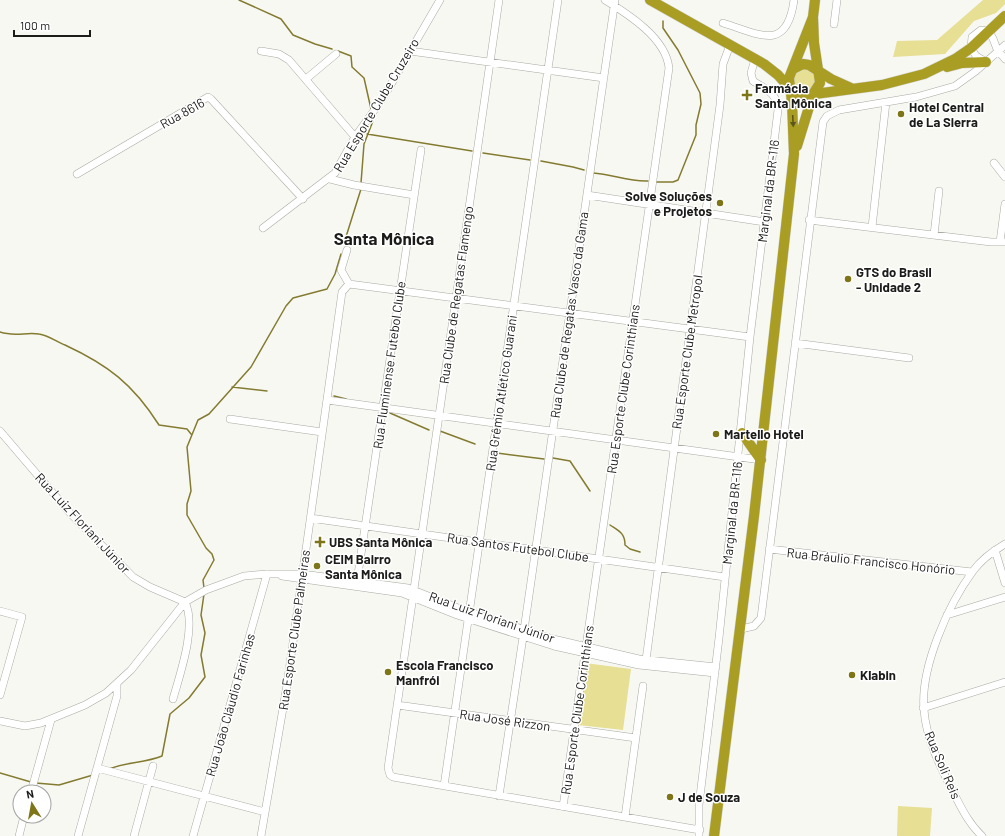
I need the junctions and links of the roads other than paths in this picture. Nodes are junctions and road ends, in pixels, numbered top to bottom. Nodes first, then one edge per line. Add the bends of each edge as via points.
1 (440, 0) edge
2 (499, 0) edge
3 (558, 0) edge
4 (605, 0) edge
5 (650, 0) edge
6 (794, 0) edge
7 (815, 0) edge
8 (837, 0) edge
9 (615, 3) edge
10 (813, 17) junction
11 (1002, 19) edge
12 (723, 23) dead end
13 (834, 24) dead end
14 (985, 31) junction
15 (730, 45) junction
16 (1005, 45) edge
17 (970, 48) junction
18 (261, 51) dead end
19 (410, 51) junction
20 (998, 52) junction
21 (336, 54) dead end
22 (1005, 59) edge
23 (490, 62) junction
24 (759, 62) junction
25 (986, 62) junction
26 (793, 69) junction
27 (548, 70) junction
28 (818, 71) junction
29 (924, 74) junction
30 (604, 78) junction
31 (306, 79) junction
32 (790, 88) junction
33 (853, 88) junction
34 (813, 94) junction
35 (886, 102) junction
36 (355, 137) junction
37 (421, 150) dead end
38 (794, 154) junction
39 (994, 162) dead end
40 (77, 174) dead end
41 (1005, 177) edge
42 (330, 179) junction
43 (939, 192) dead end
44 (414, 195) junction
45 (587, 195) junction
46 (303, 199) junction
47 (650, 204) junction
48 (1005, 204) edge
49 (706, 213) junction
50 (809, 220) junction
51 (765, 222) junction
52 (872, 227) junction
53 (263, 228) dead end
54 (934, 235) junction
55 (1003, 242) edge
56 (347, 250) dead end
57 (349, 284) junction
58 (400, 291) junction
59 (456, 298) junction
60 (514, 306) junction
61 (570, 314) junction
62 (633, 322) junction
63 (690, 329) junction
64 (750, 337) junction
65 (794, 343) junction
66 (909, 358) dead end
67 (327, 400) junction
68 (383, 408) junction
69 (439, 416) junction
70 (230, 419) dead end
71 (496, 424) junction
72 (0, 431) edge
73 (552, 431) junction
74 (322, 432) junction
75 (742, 434) junction
76 (764, 434) junction
77 (616, 440) junction
78 (674, 448) junction
79 (738, 457) junction
80 (761, 460) junction
81 (310, 518) junction
82 (366, 526) junction
83 (422, 534) junction
84 (479, 542) junction
85 (1005, 544) edge
86 (770, 549) junction
87 (535, 550) junction
88 (995, 550) junction
89 (599, 559) junction
90 (658, 568) junction
91 (972, 572) junction
92 (267, 574) junction
93 (302, 577) junction
94 (726, 577) junction
95 (357, 581) junction
96 (1005, 583) edge
97 (414, 593) junction
98 (1005, 597) edge
99 (185, 602) junction
100 (0, 611) edge
101 (468, 615) junction
102 (947, 615) junction
103 (741, 629) junction
104 (523, 633) junction
105 (586, 650) junction
106 (646, 660) junction
107 (715, 670) junction
108 (1005, 682) edge
109 (117, 684) junction
110 (643, 686) dead end
111 (0, 695) edge
112 (173, 699) dead end
113 (397, 705) junction
114 (923, 708) junction
115 (454, 713) junction
116 (51, 720) junction
117 (0, 721) edge
118 (510, 721) junction
119 (574, 730) junction
120 (636, 738) junction
121 (153, 766) dead end
122 (100, 771) junction
123 (149, 782) junction
124 (33, 784) edge
125 (444, 786) junction
126 (499, 796) junction
127 (204, 797) junction
128 (563, 807) junction
129 (266, 812) junction
130 (625, 817) junction
131 (22, 824) edge
132 (700, 833) edge
133 (18, 836) edge
134 (78, 836) edge
135 (134, 836) edge
136 (193, 836) edge
137 (261, 836) edge
138 (714, 836) edge
139 (982, 836) edge

1 - 19 street, Rua Esporte Clube Cruzeiro
2 - 23 street, Rua Clube de Regatas Flamengo
3 - 27 street, Rua Grêmio Atlético Guarani
4 - 9 street, Rua Esporte Clube Corinthians
5 - 15 highway
6 - 12 street via 790,23 773,36
7 - 10 highway
8 - 13 street
9 - 30 street, Rua Clube de Regatas Vasco da Gama
9 - 47 street, Rua Esporte Clube Corinthians via 640,22 668,59 669,68
10 - 26 highway
10 - 28 highway
11 - 14 highway
14 - 17 highway
14 - 20 street via 993,37
15 - 24 highway
15 - 49 street, Rua Esporte Clube Metropol via 723,64
16 - 20 street
17 - 25 street via 976,56
17 - 29 highway via 955,59
18 - 31 street via 284,56
19 - 23 street
19 - 36 street, Rua Esporte Clube Cruzeiro via 380,102
20 - 22 street
20 - 25 street
21 - 31 street
23 - 27 street
23 - 59 street, Rua Clube de Regatas Flamengo
24 - 26 highway
24 - 32 highway via 778,75
24 - 51 street, Marginal da BR-116 via 751,73 753,81 774,95 778,103
25 - 29 highway via 962,63
25 - 35 street via 966,79 943,90
26 - 28 highway via 803,64
26 - 32 highway via 788,78
27 - 30 street
27 - 60 street, Rua Grêmio Atlético Guarani
28 - 33 highway via 838,83
28 - 34 highway via 820,84
29 - 33 highway via 889,83
30 - 45 street, Rua Clube de Regatas Vasco da Gama
31 - 36 street
32 - 34 highway via 800,96
32 -> 38 highway
33 - 34 highway
34 - 38 highway
35 - 50 street via 845,108 827,116 820,129
35 - 52 street
36 - 42 street, Rua Esporte Clube Cruzeiro via 339,168
37 - 44 street, Rua Fluminense Futebol Clube
38 - 76 highway
39 - 41 street
40 - 46 street, Rua 8616 via 208,97
42 - 44 street
42 - 46 street, Rua Esporte Clube Cruzeiro
43 - 54 street
44 - 58 street, Rua Fluminense Futebol Clube
45 - 47 street
45 - 61 street, Rua Clube de Regatas Vasco da Gama
46 - 53 street, Rua Esporte Clube Cruzeiro
47 - 49 street
47 - 62 street, Rua Esporte Clube Corinthians
48 - 55 street
49 - 51 street
49 - 63 street, Rua Esporte Clube Metropol
50 - 52 street
50 - 65 street
51 - 64 street, Marginal da BR-116
52 - 54 street
54 - 55 street
56 - 57 street via 341,270
57 - 58 street
57 - 67 street, Rua Esporte Clube Palmeiras via 342,292
58 - 59 street
58 - 68 street, Rua Fluminense Futebol Clube
59 - 60 street
59 - 69 street, Rua Clube de Regatas Flamengo
60 - 61 street
60 - 71 street, Rua Grêmio Atlético Guarani
61 - 62 street
61 - 73 street, Rua Clube de Regatas Vasco da Gama
62 - 63 street
62 - 77 street, Rua Esporte Clube Corinthians
63 - 64 street
63 - 78 street, Rua Esporte Clube Metropol
64 - 75 street, Marginal da BR-116
65 - 66 street
65 - 86 street
67 - 68 street
67 - 74 street, Rua Esporte Clube Palmeiras
68 - 69 street
68 - 82 street, Rua Fluminense Futebol Clube
69 - 71 street
69 - 83 street, Rua Clube de Regatas Flamengo
70 - 74 street
71 - 73 street
71 - 84 street, Rua Grêmio Atlético Guarani
72 - 99 street, Rua Luiz Floriani Júnior via 70,513 133,577 155,590
73 - 77 street
73 - 87 street, Rua Clube de Regatas Vasco da Gama
74 - 81 street, Rua Esporte Clube Palmeiras
75 - 76 highway via 753,437
75 - 79 street, Marginal da BR-116
75 - 80 highway
76 - 80 highway
77 - 78 street
77 - 89 street, Rua Esporte Clube Corinthians
78 - 79 street
78 - 90 street, Rua Esporte Clube Metropol
79 - 80 street
79 - 94 street, Marginal da BR-116
80 - 103 highway
81 - 82 street, Rua Santos Futebol Clube
81 - 93 street, Rua Esporte Clube Palmeiras
82 - 83 street, Rua Santos Futebol Clube
82 - 95 street, Rua Fluminense Futebol Clube
83 - 84 street, Rua Santos Futebol Clube
83 - 97 street, Rua Clube de Regatas Flamengo
84 - 87 street, Rua Santos Futebol Clube
84 - 101 street, Rua Grêmio Atlético Guarani
85 - 88 street, Rua Soli Reis
86 - 91 street, Rua Bráulio Francisco Honório
86 - 103 street via 761,618 754,626
87 - 89 street, Rua Santos Futebol Clube
87 - 104 street, Rua Clube de Regatas Vasco da Gama
88 - 91 street, Rua Soli Reis
88 - 96 street
89 - 90 street, Rua Santos Futebol Clube
89 - 105 street, Rua Esporte Clube Corinthians
90 - 94 street, Rua Santos Futebol Clube
90 - 106 street, Rua Esporte Clube Metropol
91 - 102 street, Rua Soli Reis
92 - 93 street, Rua Luiz Floriani Júnior
92 - 99 street, Rua Luiz Floriani Júnior via 244,576 206,590
92 - 127 street, Rua João Cláudio Farinhas
93 - 95 street, Rua Luiz Floriani Júnior
93 - 97 street, Rua Luiz Floriani Júnior
93 - 129 street, Rua Esporte Clube Palmeiras
94 - 107 street, Marginal da BR-116
95 - 97 street, Rua Luiz Floriani Júnior
97 - 101 street, Rua Luiz Floriani Júnior
97 - 113 street, Rua Clube de Regatas Flamengo
98 - 102 street
99 - 109 street
99 - 112 street via 188,613 188,643
100 - 111 street via 22,617
101 - 104 street, Rua Luiz Floriani Júnior
101 - 115 street, Rua Grêmio Atlético Guarani
102 - 114 street, Rua Soli Reis via 938,634 930,662
103 - 138 highway
104 - 105 street, Rua Luiz Floriani Júnior
104 - 118 street, Rua Clube de Regatas Vasco da Gama
105 - 106 street, Rua Luiz Floriani Júnior
105 - 107 street, Rua Luiz Floriani Júnior via 639,665
105 - 119 street, Rua Esporte Clube Corinthians
106 - 107 street, Rua Luiz Floriani Júnior
107 - 132 street, Marginal da BR-116 via 699,805
108 - 114 street
109 - 116 street via 97,699
109 - 122 street via 117,696
110 - 120 street
113 - 115 street, Rua José Rizzon
113 - 125 street, Rua Clube de Regatas Flamengo via 388,768 390,774 397,779
114 - 139 street, Rua Soli Reis via 929,734 944,774 965,815
115 - 118 street, Rua José Rizzon
115 - 125 street, Rua Grêmio Atlético Guarani
116 - 117 street via 25,726
116 - 124 street
118 - 119 street, Rua José Rizzon
118 - 126 street, Rua Clube de Regatas Vasco da Gama
119 - 120 street, Rua José Rizzon
119 - 128 street, Rua Esporte Clube Corinthians
120 - 130 street
121 - 123 street
122 - 123 street
122 - 134 street
123 - 127 street
123 - 135 street
125 - 126 street
126 - 128 street
127 - 129 street
127 - 136 street, Rua João Cláudio Farinhas
128 - 130 street
129 - 137 street, Rua Esporte Clube Palmeiras
130 - 132 street
131 - 133 street

